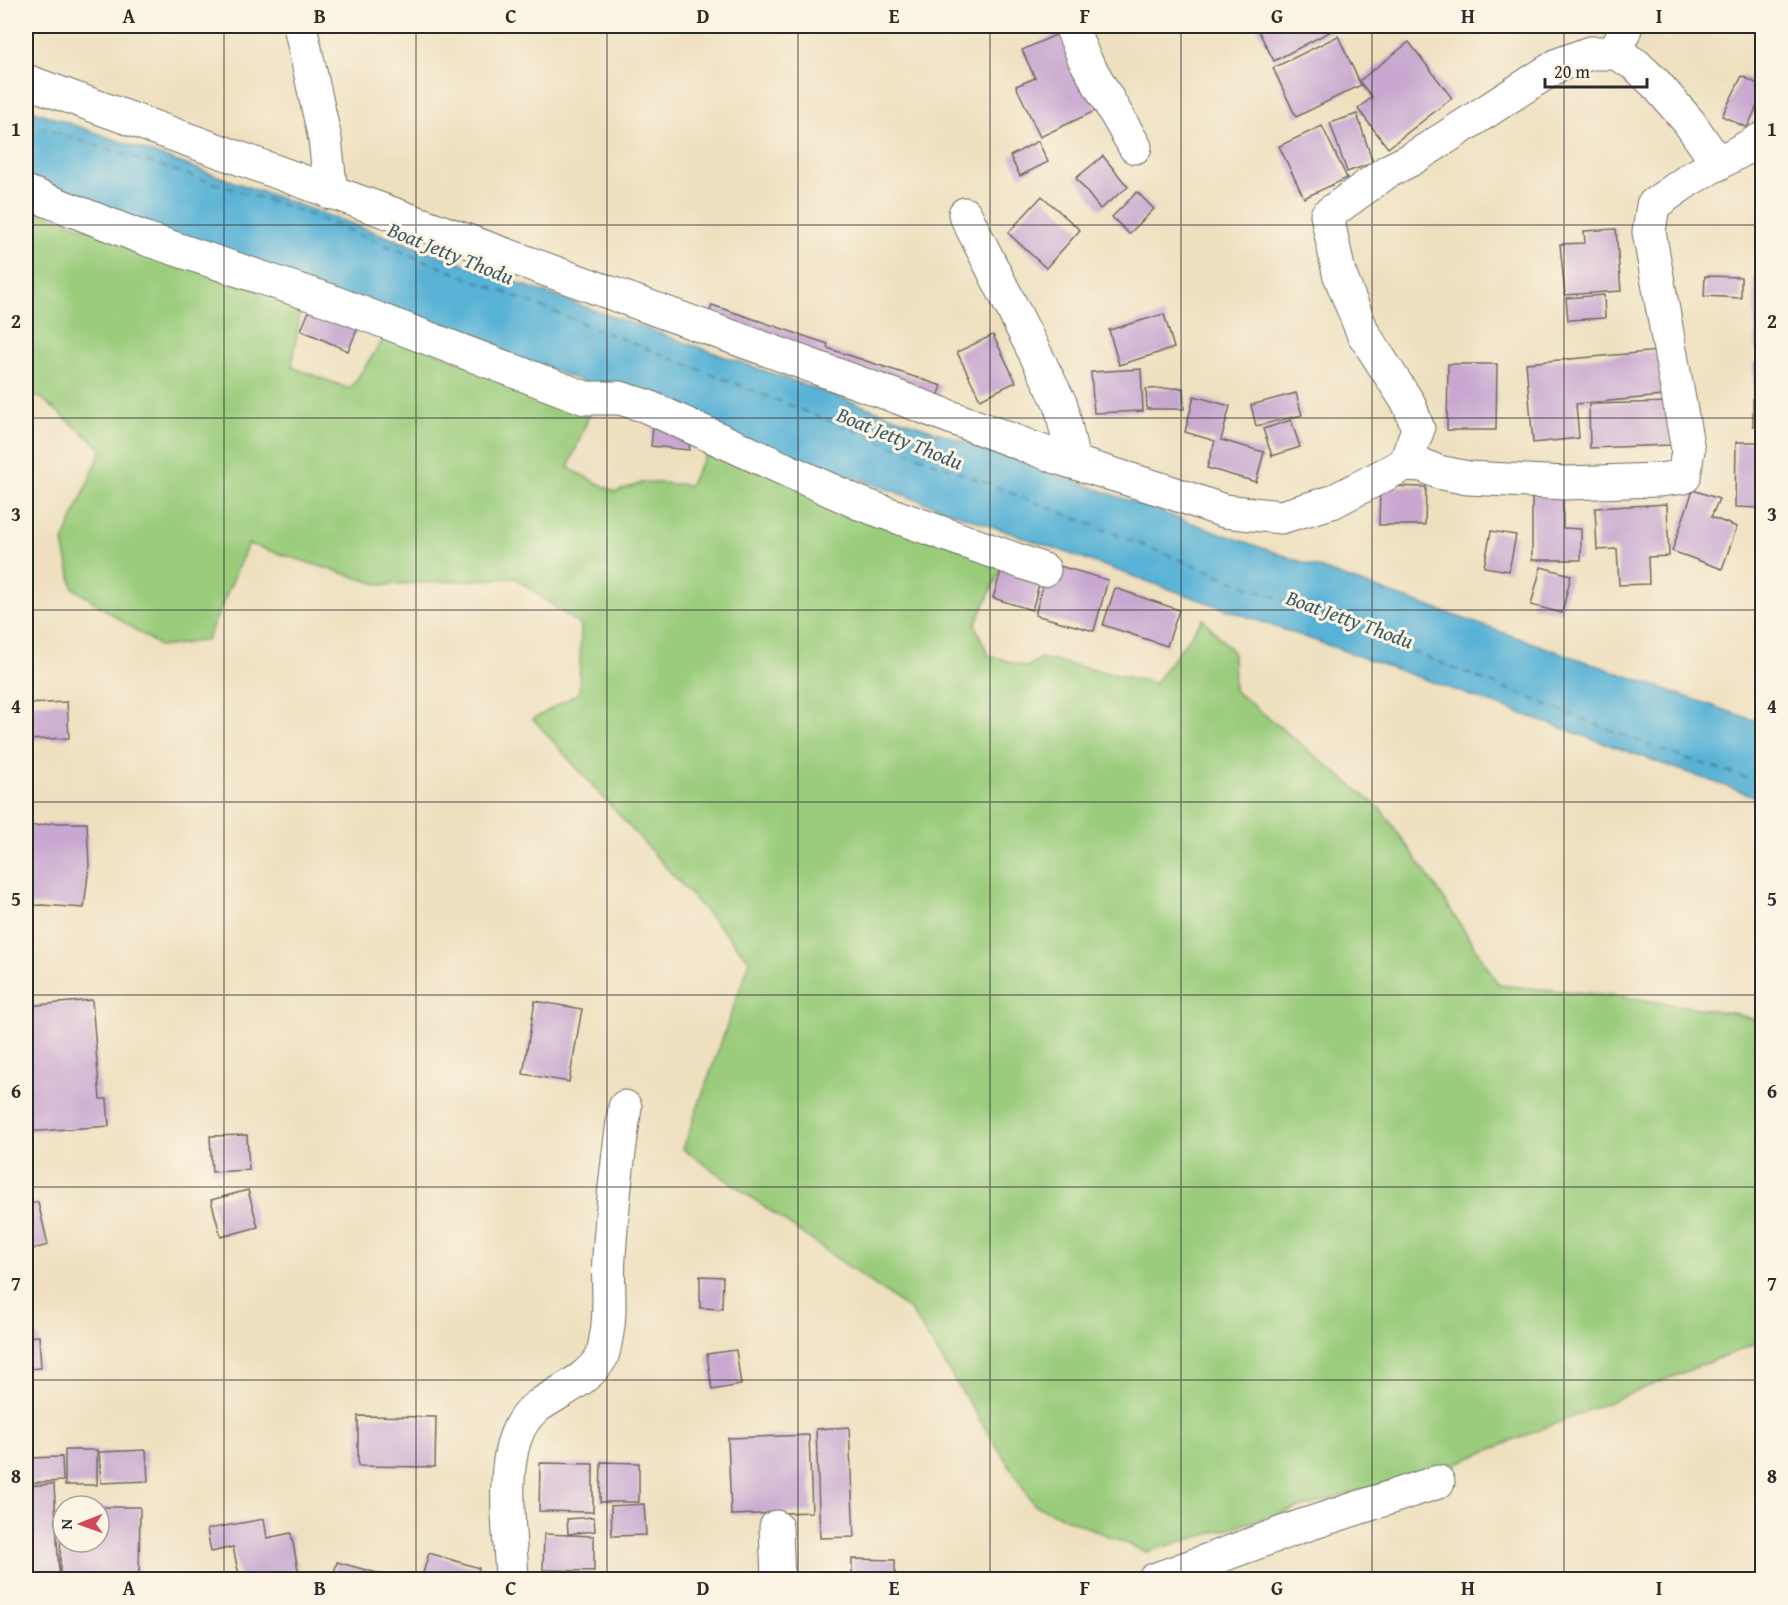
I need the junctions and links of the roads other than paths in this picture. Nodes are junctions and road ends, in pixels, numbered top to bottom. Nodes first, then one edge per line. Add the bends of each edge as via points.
1 (300, 26) edge
2 (1071, 26) edge
3 (1621, 39) edge
4 (26, 81) edge
5 (1762, 139) edge
6 (1135, 147) dead end
7 (1718, 164) junction
8 (26, 192) edge
9 (331, 193) junction
10 (965, 214) dead end
11 (1072, 462) junction
12 (1405, 464) junction
13 (1044, 570) dead end
14 (625, 1107) dead end
15 (1438, 1482) dead end
16 (776, 1527) dead end
17 (512, 1580) edge
18 (778, 1580) edge
19 (1154, 1580) edge

1 - 9 street via 325,139
2 - 6 street via 1084,58
3 - 7 street via 1636,65 1689,122
3 - 12 street via 1558,65 1388,171 1327,215 1339,273 1363,333 1409,404 1418,429
4 - 9 street
5 - 7 street
7 - 12 street via 1653,205 1649,232 1688,450 1684,477 1555,482 1468,478
8 - 13 street via 146,239 328,300 585,398 620,398 646,406 859,502
9 - 11 street
10 - 11 street via 1061,405
11 - 12 street via 1224,511 1281,517 1332,502
14 - 17 street via 609,1260 610,1318 602,1355 590,1372 529,1413 513,1440 508,1479
15 - 19 street
16 - 18 street

